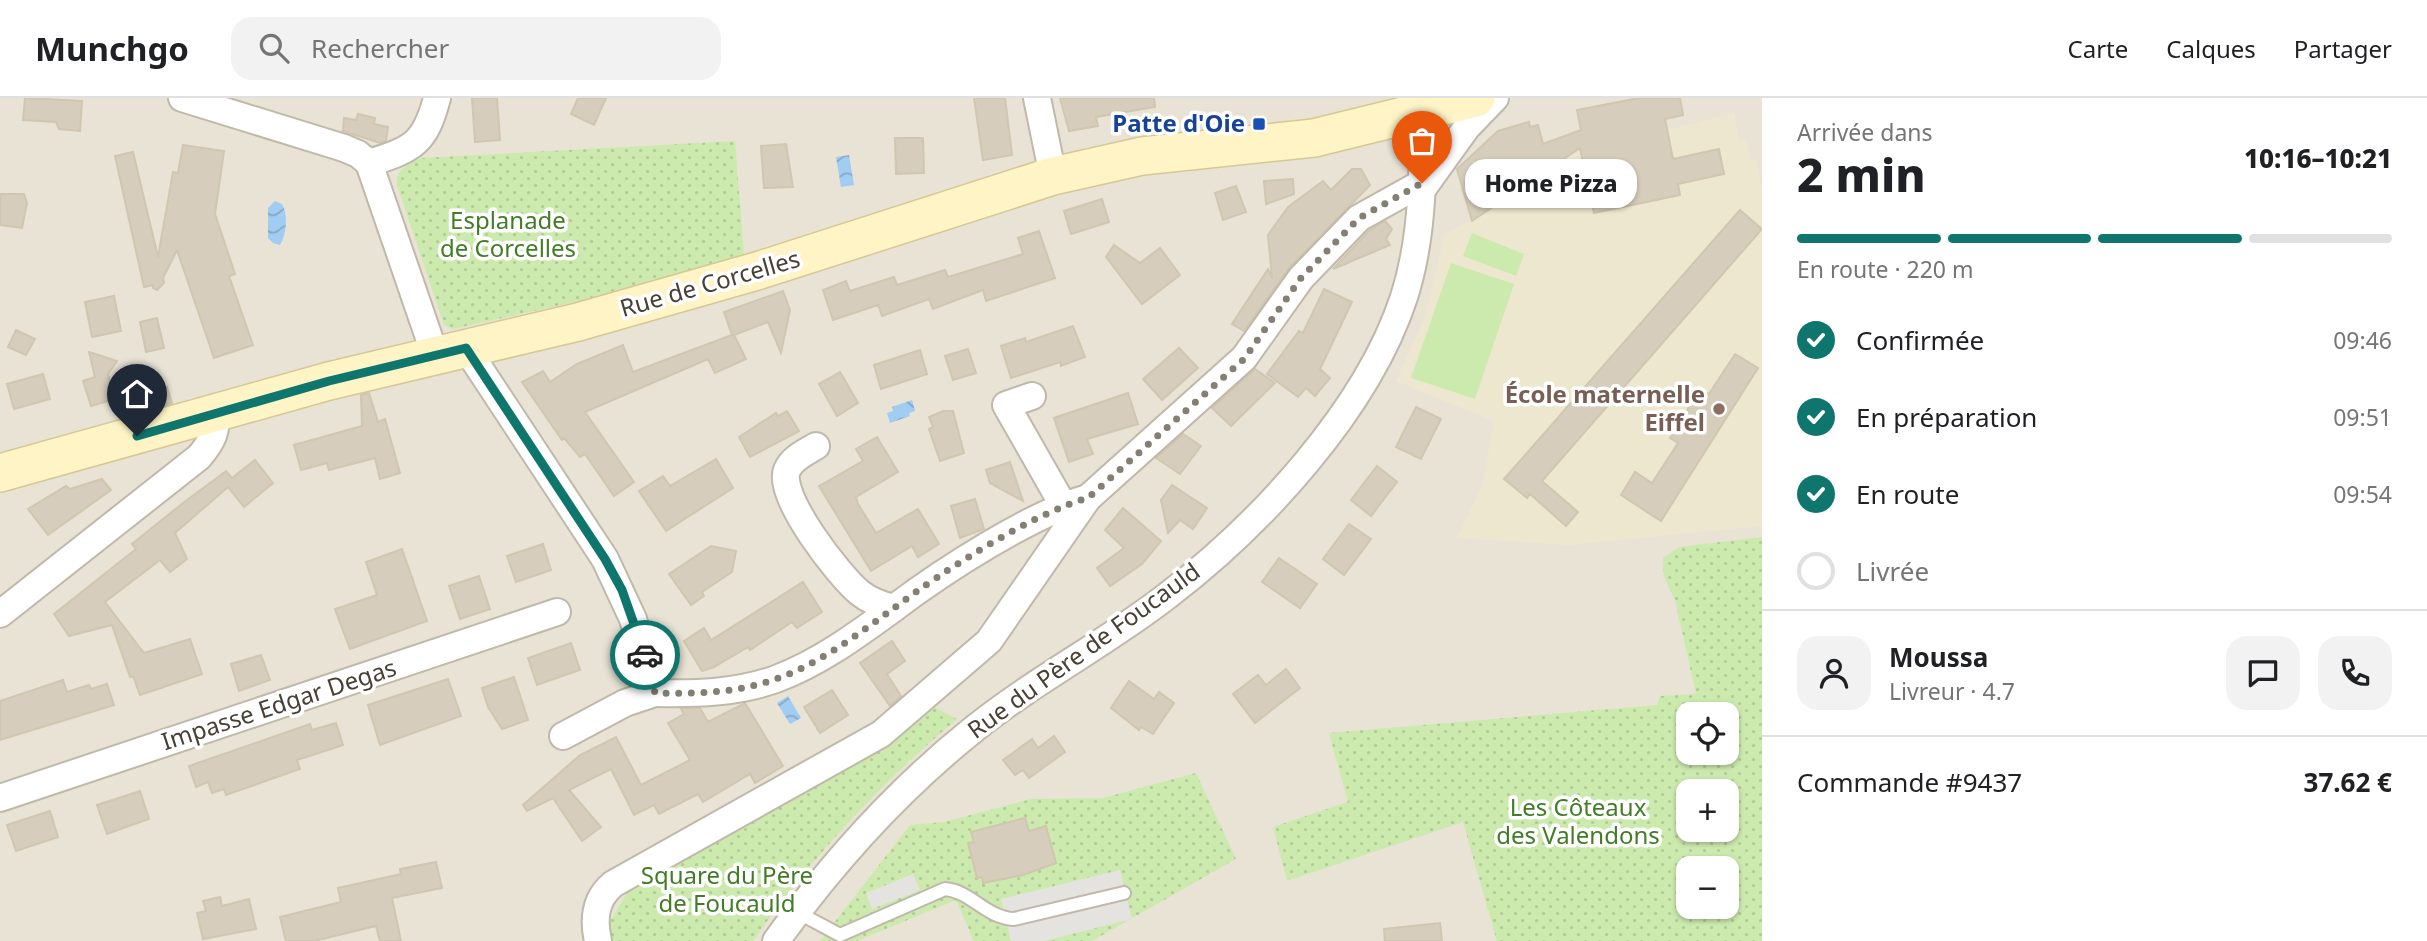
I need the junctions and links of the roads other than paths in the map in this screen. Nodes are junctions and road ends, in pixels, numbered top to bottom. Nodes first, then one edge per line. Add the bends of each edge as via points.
1 (181, 98) edge
2 (436, 98) edge
3 (1037, 98) edge
4 (1495, 98) edge
5 (1443, 103) edge
6 (369, 163) junction
7 (1052, 176) junction
8 (1422, 187) junction
9 (451, 351) junction
10 (1032, 396) dead end
11 (214, 412) junction
12 (816, 446) dead end
13 (0, 473) edge
14 (1076, 502) junction
15 (894, 608) junction
16 (557, 612) dead end
17 (0, 614) edge
18 (655, 693) junction
19 (563, 736) dead end
20 (0, 799) edge
21 (1124, 893) dead end
22 (797, 912) junction
23 (598, 941) edge
24 (776, 941) edge

1 - 6 street via 344,148
2 - 6 street via 428,128 419,140
3 - 7 street
4 - 8 street, Rue du Père de Foucauld
5 - 7 main road, Rue de Corcelles via 1314,138 1143,156
5 - 8 street, Rue du Père de Foucauld
6 - 9 street
7 - 9 main road, Rue de Corcelles via 757,271 578,322
8 - 14 street via 1359,218 1301,278 1244,359
8 - 22 street, Rue du Père de Foucauld via 1411,267 1393,326 1357,392 1280,492 1167,596 1037,683 940,758 868,829
9 - 11 main road, Rue de Corcelles
9 - 18 street via 605,559 633,619
10 - 14 street via 995,411
11 - 13 main road, Rue de Corcelles
11 - 17 street via 216,429 199,457
12 - 15 street via 787,470 792,503 853,586 867,598
14 - 15 street via 950,569
14 - 23 street via 989,641 881,734 613,884 596,911
15 - 18 street via 864,632 774,680 729,691
16 - 20 street, Impasse Edgar Degas
18 - 19 street via 625,703
21 - 22 lane via 1001,919 955,890 945,889 840,935
22 - 24 street, Rue du Père de Foucauld

